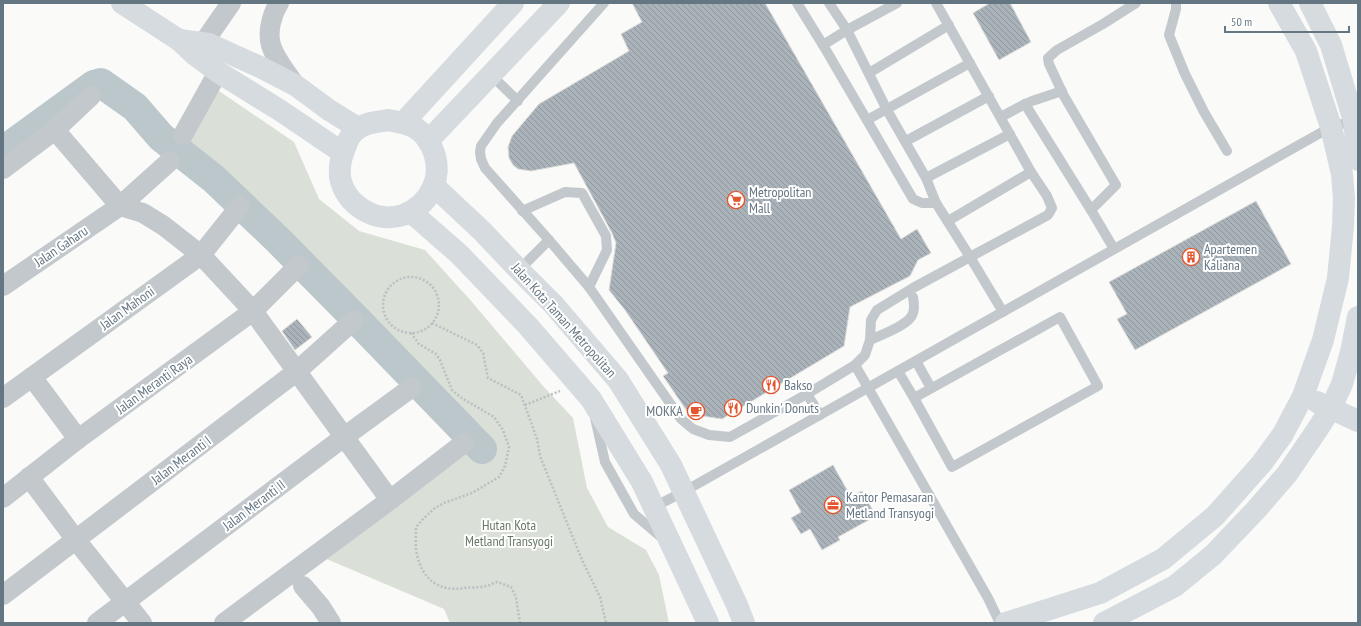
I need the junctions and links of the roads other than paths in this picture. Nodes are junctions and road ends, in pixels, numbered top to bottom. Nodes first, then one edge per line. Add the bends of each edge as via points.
1 (122, 3) edge
2 (231, 3) edge
3 (279, 3) edge
4 (512, 3) edge
5 (558, 3) edge
6 (604, 3) edge
7 (797, 3) edge
8 (829, 3) edge
9 (897, 3) edge
10 (936, 3) edge
11 (1136, 3) edge
12 (1176, 3) edge
13 (1279, 3) edge
14 (1310, 3) edge
15 (949, 25) junction
16 (847, 30) junction
17 (823, 45) junction
18 (192, 46) junction
19 (970, 63) junction
20 (218, 72) junction
21 (869, 73) junction
22 (491, 75) junction
23 (295, 85) junction
24 (1062, 91) junction
25 (91, 96) dead end
26 (989, 96) junction
27 (518, 101) junction
28 (1025, 104) junction
29 (887, 110) junction
30 (1001, 117) junction
31 (867, 120) junction
32 (1356, 120) edge
33 (403, 123) junction
34 (1332, 127) junction
35 (358, 128) junction
36 (55, 130) junction
37 (1010, 134) junction
38 (183, 135) dead end
39 (428, 141) junction
40 (906, 141) junction
41 (1227, 151) dead end
42 (343, 153) junction
43 (1358, 160) edge
44 (170, 161) dead end
45 (3, 169) edge
46 (1031, 172) junction
47 (926, 178) junction
48 (434, 186) junction
49 (936, 203) junction
50 (120, 206) junction
51 (240, 206) dead end
52 (1091, 210) junction
53 (522, 211) junction
54 (411, 212) junction
55 (948, 221) junction
56 (549, 240) junction
57 (1114, 249) junction
58 (201, 255) junction
59 (970, 257) junction
60 (299, 265) dead end
61 (519, 270) junction
62 (3, 286) edge
63 (589, 287) junction
64 (913, 297) dead end
65 (253, 311) junction
66 (1003, 312) junction
67 (1358, 317) edge
68 (354, 320) dead end
69 (870, 340) junction
70 (916, 361) junction
71 (855, 364) junction
72 (898, 371) junction
73 (296, 372) junction
74 (1312, 374) junction
75 (32, 377) junction
76 (411, 388) dead end
77 (868, 388) junction
78 (932, 388) junction
79 (1350, 388) edge
80 (584, 391) junction
81 (807, 394) junction
82 (1303, 396) junction
83 (3, 398) edge
84 (914, 398) junction
85 (1331, 408) junction
86 (820, 415) junction
87 (1358, 421) edge
88 (344, 437) junction
89 (78, 439) junction
90 (464, 443) dead end
91 (29, 477) junction
92 (683, 492) junction
93 (3, 498) edge
94 (390, 500) junction
95 (654, 507) junction
96 (76, 540) junction
97 (672, 546) junction
98 (303, 586) dead end
99 (3, 595) edge
100 (125, 602) junction
101 (98, 623) edge
102 (142, 623) edge
103 (224, 623) edge
104 (331, 623) edge
105 (708, 623) edge
106 (744, 623) edge
107 (1000, 623) edge
108 (1006, 623) edge
109 (1104, 623) edge

1 - 18 street
2 - 18 street
3 - 23 street via 271,20 271,45
4 - 33 street
5 - 22 street
6 - 27 lane
7 - 17 lane
8 - 16 lane
9 - 16 lane
10 - 15 lane
11 - 24 lane via 1049,57 1049,64
12 - 41 lane via 1169,35 1185,74
13 - 34 street via 1306,51
14 - 32 street via 1331,45
15 - 19 lane
15 - 21 lane
16 - 17 lane
16 - 21 lane
17 - 31 lane
18 - 20 street
18 - 23 street via 260,67
19 - 26 lane
19 - 29 lane
20 - 38 street
20 - 42 street
21 - 29 lane
22 - 27 lane
22 - 39 street
23 - 35 street
24 - 28 lane
24 - 52 lane via 1116,186
25 - 36 street
26 - 30 lane
26 - 40 lane
27 - 53 lane via 497,123 481,146 480,152 485,168
28 - 30 lane
28 - 52 lane
29 - 31 lane
29 - 40 lane
30 - 37 lane
31 - 49 lane via 913,199 922,203
32 - 34 lane
32 - 43 street
33 - 35 street via 388,120
33 - 39 street via 417,130
34 - 57 lane
34 - 74 street via 1342,174 1343,226 1338,278
35 - 42 street via 347,141
36 - 45 street
36 - 50 street
37 - 46 lane
37 - 47 lane
39 - 48 street via 435,155 437,170
40 - 47 lane
42 - 54 street via 340,178 355,204 367,213 382,217
44 - 50 street, Jalan Gaharu
46 - 55 lane
46 - 59 lane via 1052,208 1048,215
47 - 49 lane
48 - 54 street via 421,205
48 - 61 street, Jalan Kota Taman Metropolitan
49 - 55 lane
50 - 58 street via 143,213
50 - 62 street, Jalan Gaharu
51 - 58 street, Jalan Mahoni
52 - 57 lane
53 - 56 lane
53 - 63 lane via 565,192 582,192 606,236 607,250
54 - 80 street via 459,254 528,326
55 - 59 lane
56 - 61 lane
56 - 63 lane
57 - 66 lane
58 - 65 street
58 - 75 street, Jalan Mahoni
59 - 66 lane
59 - 69 lane via 877,310 871,320
60 - 65 street, Jalan Meranti Raya
61 - 92 street, Jalan Kota Taman Metropolitan via 553,304 618,380 671,465
63 - 81 lane via 680,419 693,429 709,435 730,437
64 - 69 lane via 913,315 906,323
65 - 73 street
65 - 89 street, Jalan Meranti Raya
66 - 70 lane
67 - 79 street via 1351,352
68 - 73 street, Jalan Meranti I
69 - 71 lane via 865,355
70 - 72 lane
70 - 78 lane
71 - 77 lane
71 - 81 lane
72 - 77 lane
72 - 84 lane
73 - 88 street
73 - 96 street, Jalan Meranti I
74 - 79 street
74 - 82 street
75 - 83 street, Jalan Mahoni
75 - 89 street
76 - 88 street, Jalan Meranti II
77 - 86 lane
77 - 107 lane
78 - 84 lane
78 - 84 lane via 1060,318 1098,386 952,467
79 - 85 street
80 - 95 street via 642,482
80 - 97 lane via 605,462 631,509
81 - 86 lane
82 - 85 street
82 - 108 street via 1283,434 1262,463 1215,516 1163,559 1100,593
85 - 87 street
85 - 109 street via 1287,474 1213,554 1175,586
86 - 92 lane
88 - 94 street
88 - 100 street, Jalan Meranti II
89 - 91 street, Jalan Meranti Raya
90 - 94 street
91 - 93 street, Jalan Meranti Raya
91 - 96 street
92 - 95 lane
92 - 106 street, Jalan Kota Taman Metropolitan
94 - 103 street
95 - 97 street
96 - 99 street, Jalan Meranti I
96 - 100 street
97 - 105 street
98 - 104 street
100 - 101 street, Jalan Meranti II
100 - 102 street

